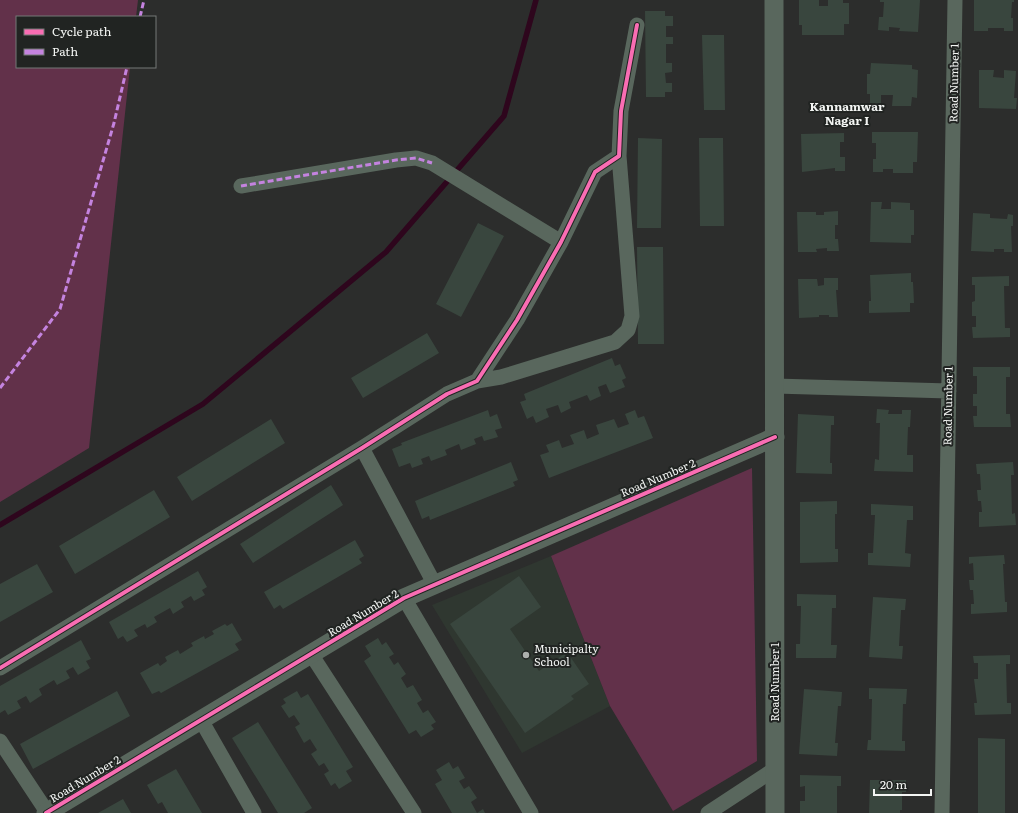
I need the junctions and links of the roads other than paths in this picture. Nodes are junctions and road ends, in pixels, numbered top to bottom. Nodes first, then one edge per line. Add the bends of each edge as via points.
1 (774, 0) edge
2 (955, 0) edge
3 (637, 25) dead end
4 (619, 156) junction
5 (241, 186) dead end
6 (561, 242) junction
7 (477, 381) junction
8 (775, 386) junction
9 (949, 391) junction
10 (775, 437) junction
11 (362, 448) junction
12 (435, 585) junction
13 (404, 598) junction
14 (311, 654) junction
15 (0, 668) edge
16 (201, 720) junction
17 (0, 742) edge
18 (775, 769) junction
19 (46, 812) edge
20 (254, 813) edge
21 (414, 813) edge
22 (531, 813) edge
23 (708, 813) edge
24 (775, 813) edge
25 (942, 813) edge

1 - 8 street, Road Number 1
2 - 9 street, Road Number 1
3 - 4 street via 621,111
4 - 6 street via 595,172
4 - 7 street via 632,316 628,330 615,342 507,375
5 - 6 street via 416,158 432,163 458,177
6 - 7 street via 517,320
7 - 11 street via 447,394
8 - 9 street
8 - 10 street, Road Number 1
9 - 25 street, Road Number 1
10 - 12 street, Road Number 2
10 - 18 street, Road Number 1
11 - 12 street
11 - 15 street
12 - 13 street, Road Number 2
13 - 14 street, Road Number 2
13 - 22 street
14 - 16 street, Road Number 2
14 - 21 street
16 - 19 street, Road Number 2
16 - 20 street
17 - 19 street
18 - 23 street
18 - 24 street, Road Number 1

